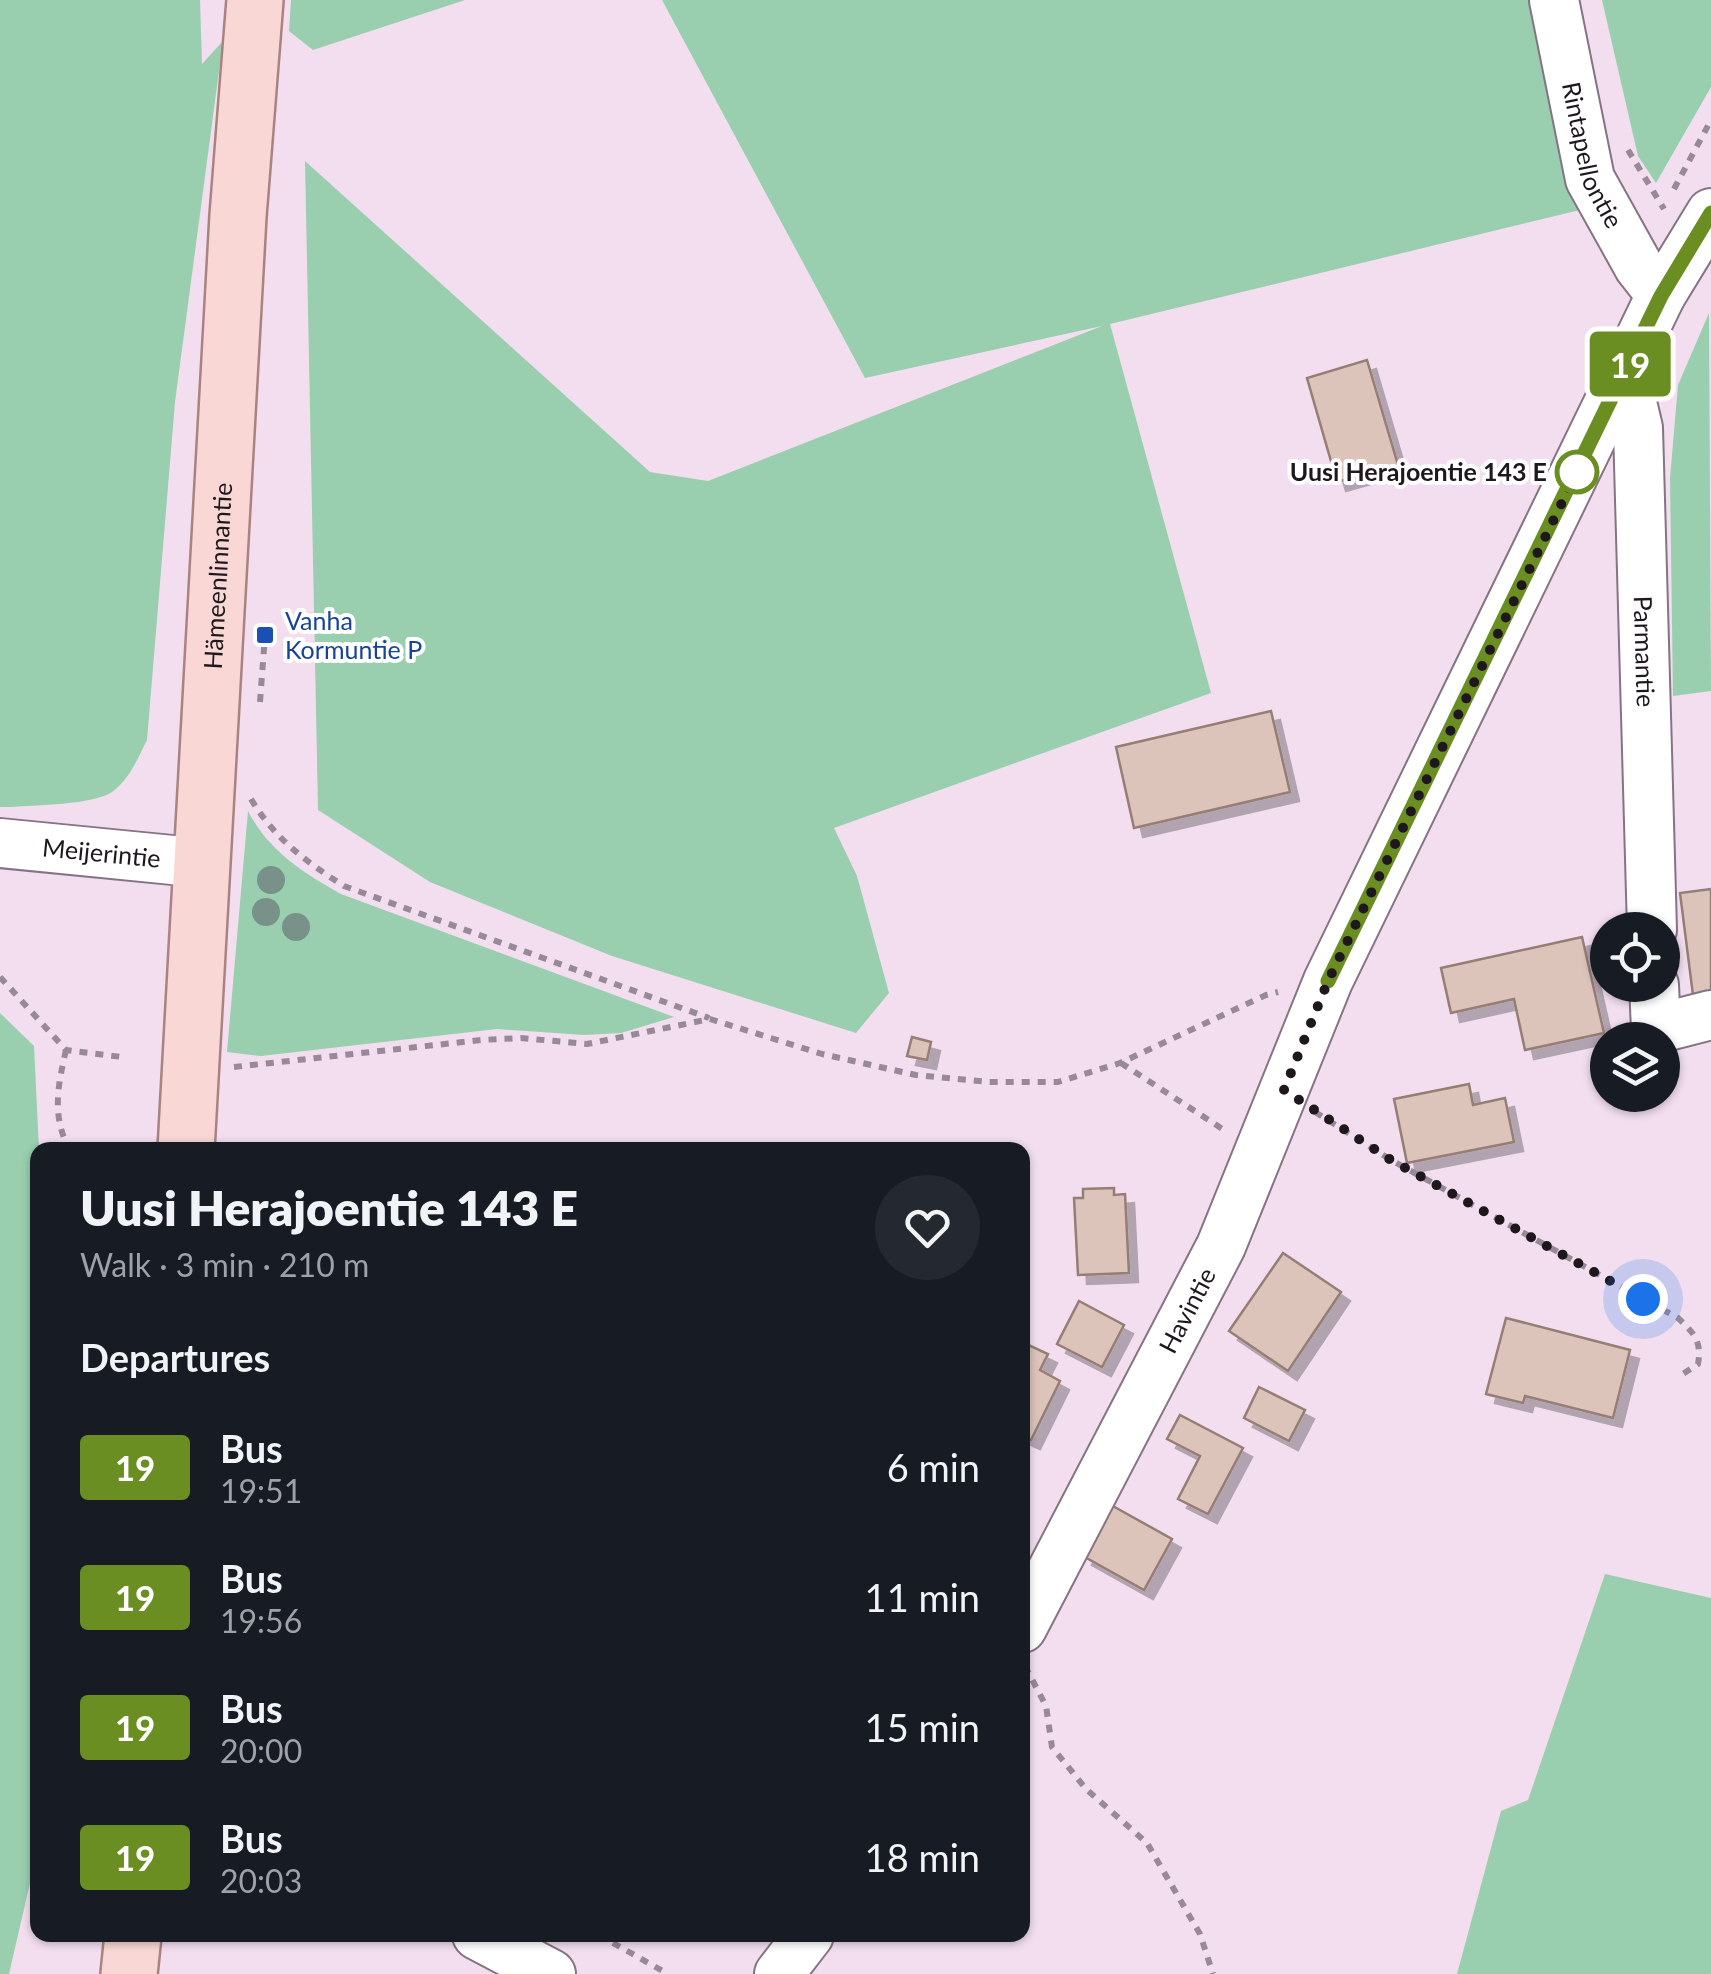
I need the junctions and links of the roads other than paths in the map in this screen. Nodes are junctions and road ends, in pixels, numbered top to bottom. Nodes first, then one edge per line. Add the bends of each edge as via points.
1 (255, 0) edge
2 (1554, 0) edge
3 (1711, 213) edge
4 (1661, 296) junction
5 (1625, 373) junction
6 (0, 842) edge
7 (203, 863) junction
8 (1651, 912) edge
9 (1655, 1002) edge
10 (1711, 1016) edge
11 (186, 1142) edge
12 (1030, 1613) edge
13 (131, 1942) edge
14 (490, 1942) edge
15 (804, 1942) edge
16 (129, 1974) edge
17 (552, 1974) edge
18 (779, 1974) edge

1 - 7 main road, Hämeenlinnantie
2 - 4 street, Rintapellontie via 1590,179
3 - 4 street, Havintie
4 - 5 street, Havintie
5 - 8 street, Parmantie via 1638,428
5 - 12 street, Havintie via 1328,981 1221,1246
6 - 7 street, Meijerintie
7 - 11 main road, Hämeenlinnantie
9 - 10 street via 1656,1029
13 - 16 main road
14 - 17 street
15 - 18 street

